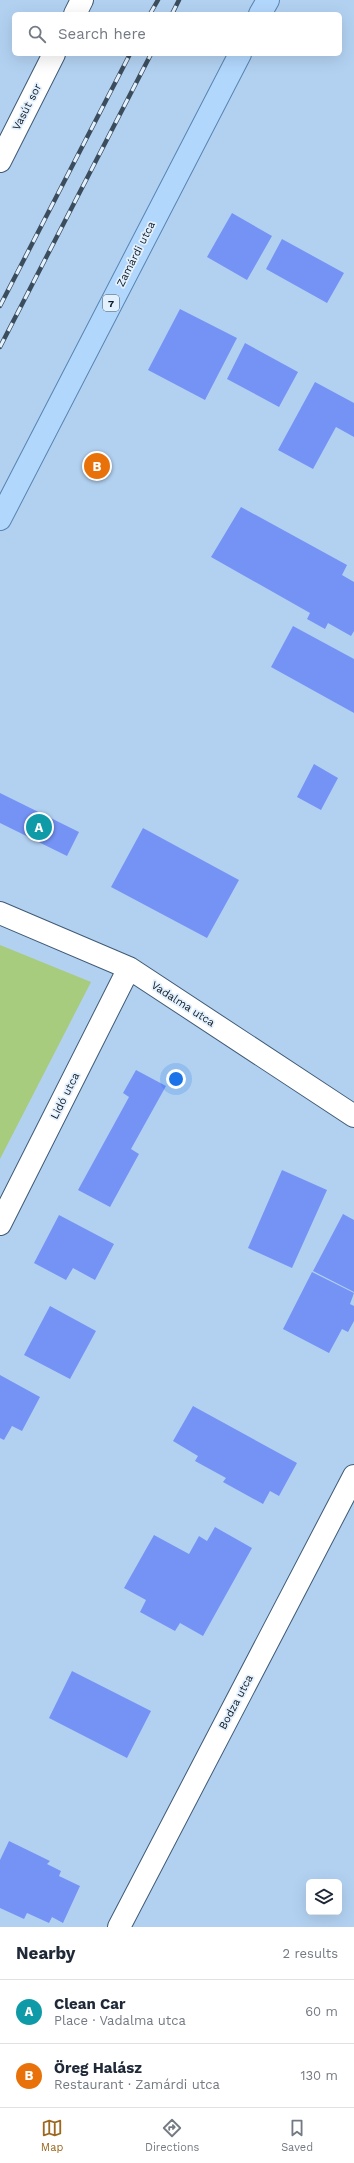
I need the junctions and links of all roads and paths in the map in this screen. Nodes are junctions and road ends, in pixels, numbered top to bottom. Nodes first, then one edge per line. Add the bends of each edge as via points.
1 (82, 0) edge
2 (268, 0) edge
3 (76, 12) edge
4 (261, 12) edge
5 (53, 56) edge
6 (239, 56) edge
7 (0, 161) edge
8 (0, 519) edge
9 (0, 914) edge
10 (129, 968) junction
11 (354, 1116) edge
12 (0, 1224) edge
13 (354, 1476) edge
14 (119, 1927) edge

1 - 3 street
2 - 4 main road
5 - 7 street, Vasút sor
6 - 8 main road, Zamárdi utca / 7
9 - 10 street, Vadalma utca
10 - 11 street, Vadalma utca
10 - 12 street, Lidó utca
13 - 14 street, Bodza utca

